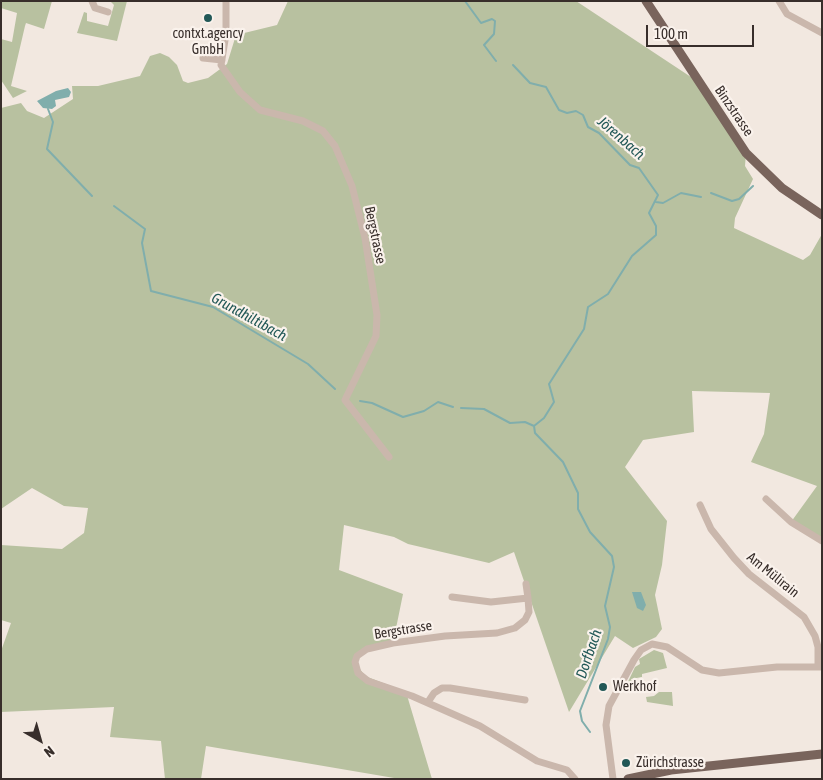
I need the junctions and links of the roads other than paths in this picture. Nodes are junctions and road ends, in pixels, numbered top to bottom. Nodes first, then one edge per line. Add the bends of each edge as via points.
1 (92, 1) edge
2 (226, 1) edge
3 (646, 1) edge
4 (779, 1) edge
5 (108, 12) dead end
6 (822, 33) edge
7 (203, 58) dead end
8 (222, 62) junction
9 (822, 215) edge
10 (389, 457) dead end
11 (766, 499) dead end
12 (700, 505) dead end
13 (822, 541) edge
14 (526, 584) dead end
15 (452, 597) dead end
16 (528, 598) junction
17 (820, 667) edge
18 (525, 700) dead end
19 (428, 702) junction
20 (822, 754) edge
21 (576, 779) edge
22 (613, 779) edge
23 (628, 779) edge

1 - 5 street via 95,8
2 - 8 street
3 - 9 main road, Binzstrasse via 746,153 782,188
4 - 6 street via 787,14
7 - 8 street
8 - 10 street, Bergstrasse via 240,92 260,110 303,121 323,131 335,146 352,186 365,238 377,315 376,336 345,400
11 - 13 street via 791,522
12 - 17 street, Am Mülirain via 711,529 734,558 749,574 804,617 818,647
14 - 16 street
15 - 16 street via 491,602
16 - 19 street, Bergstrasse via 529,612 515,628 497,633 393,643 358,656 356,668 362,677
17 - 22 street via 710,672 694,667 666,647 652,644 641,650 617,689 607,714
18 - 19 street via 442,688
19 - 21 street, Bergstrasse via 480,726 537,761 567,770
20 - 23 main road via 671,770

